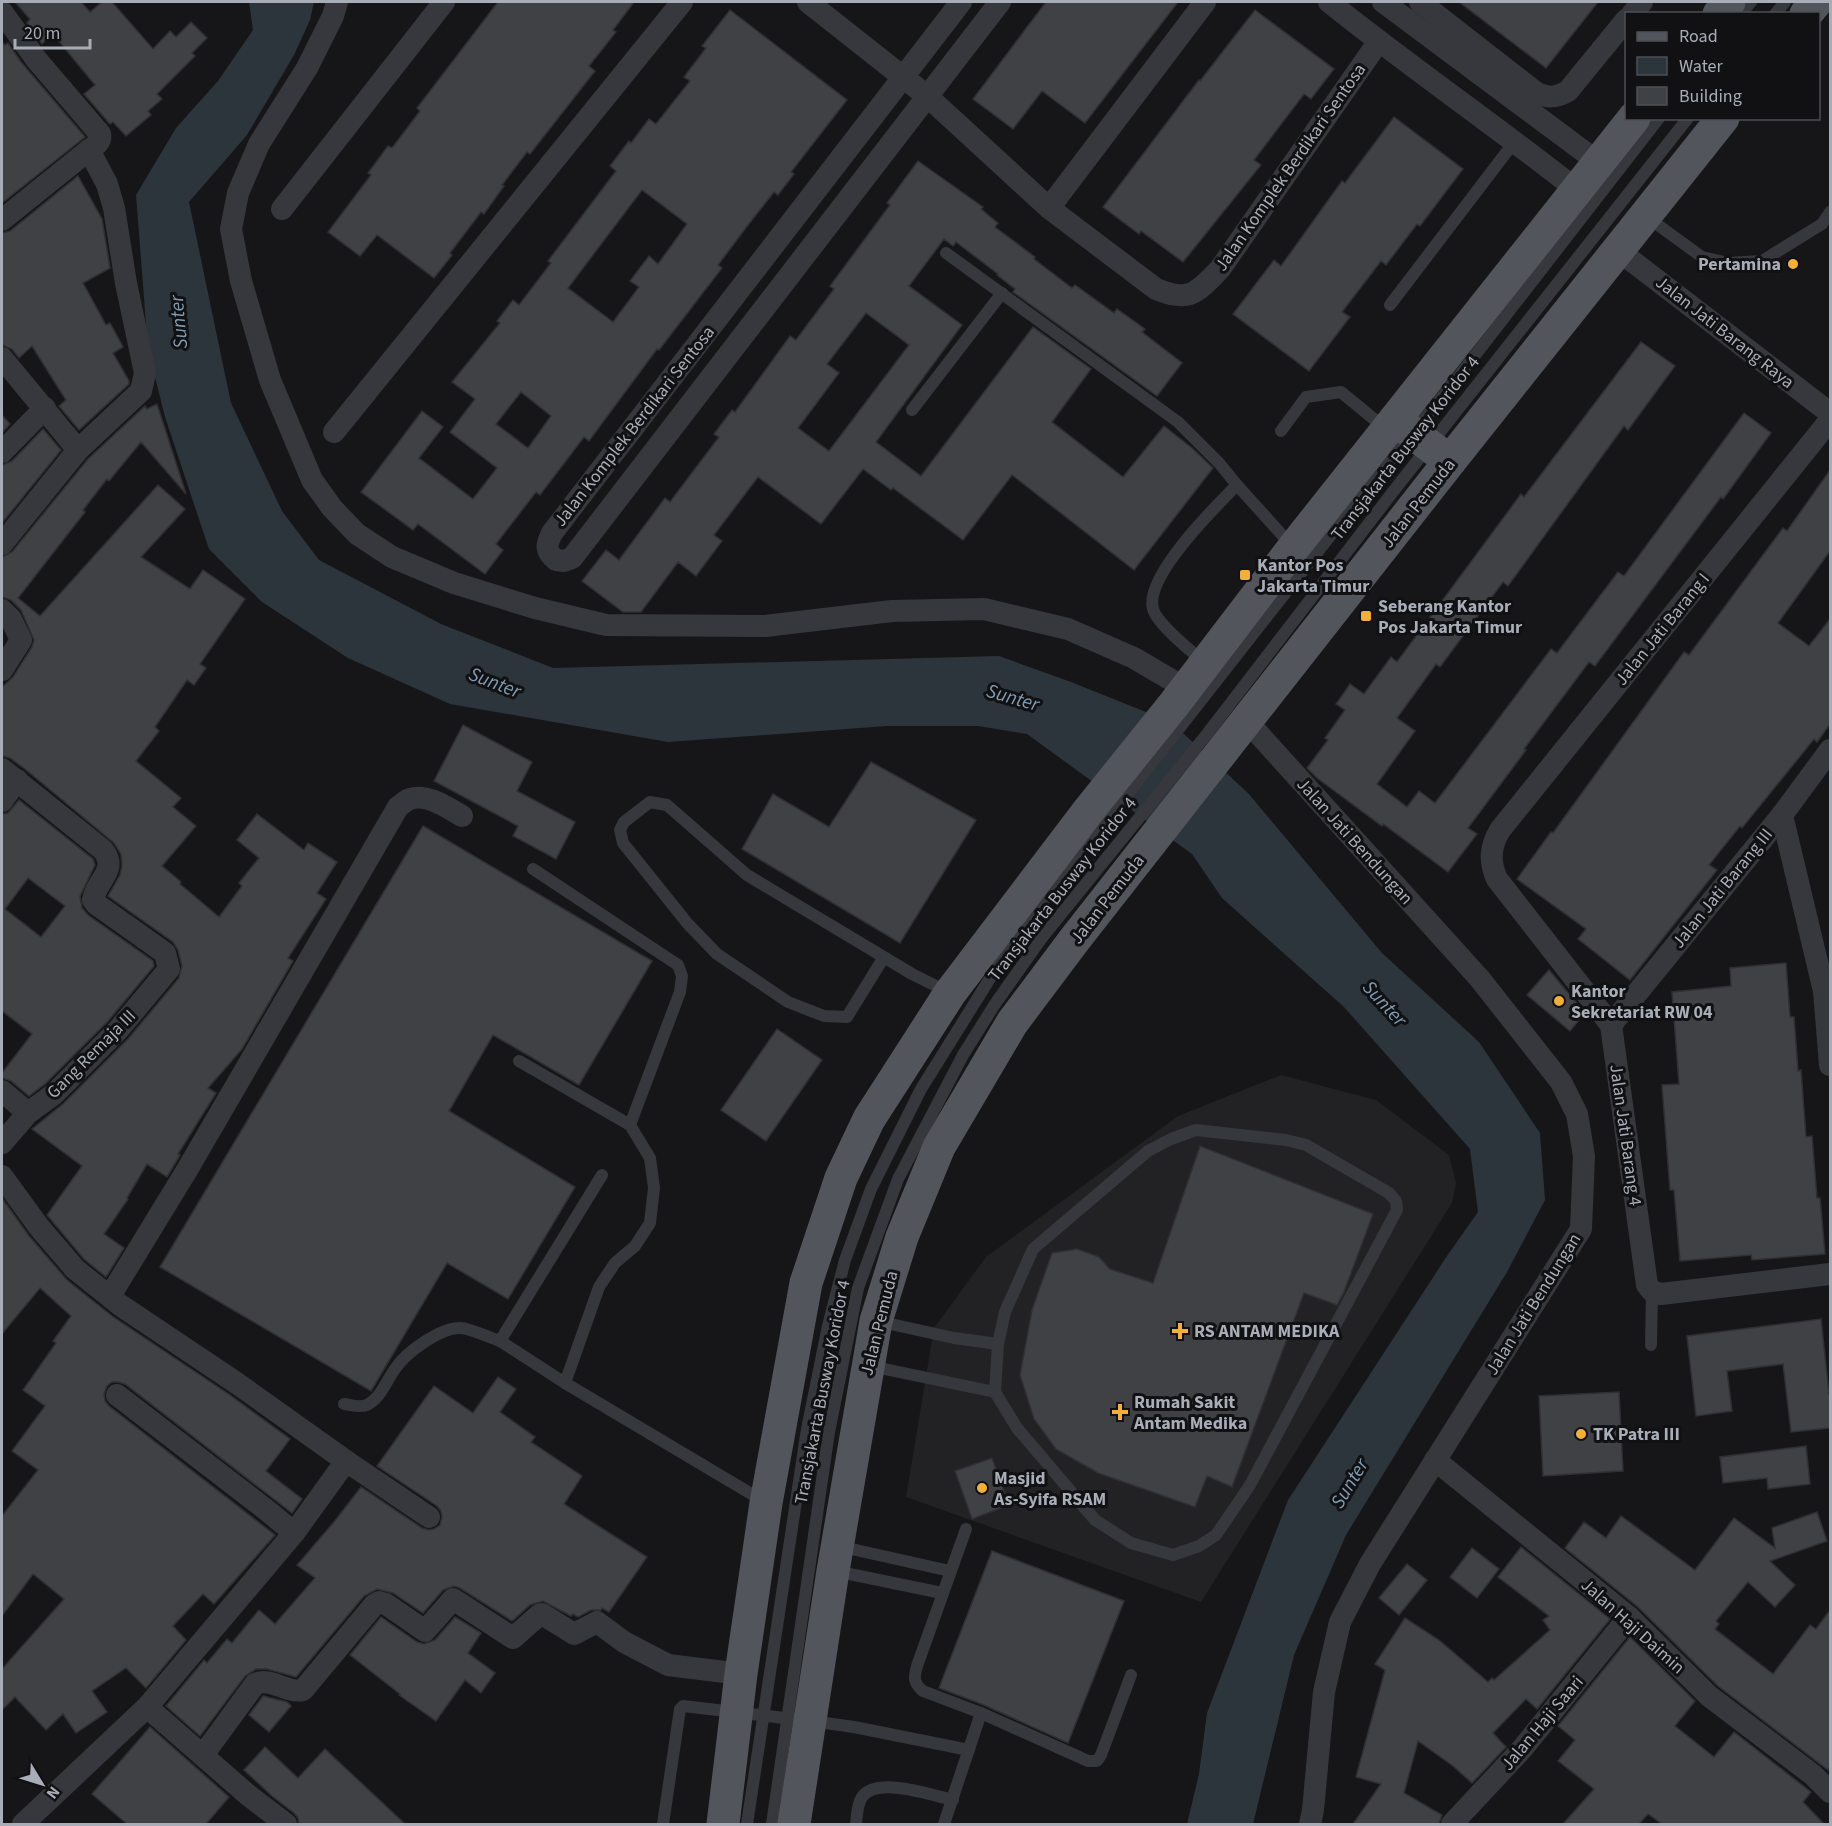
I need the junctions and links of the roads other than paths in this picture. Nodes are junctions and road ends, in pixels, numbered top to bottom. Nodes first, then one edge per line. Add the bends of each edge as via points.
1 (337, 2) edge
2 (444, 2) edge
3 (682, 2) edge
4 (808, 2) edge
5 (961, 2) edge
6 (1000, 2) edge
7 (1205, 2) edge
8 (1329, 2) edge
9 (1383, 2) edge
10 (1421, 2) edge
11 (1823, 2) edge
12 (1830, 8) edge
13 (2, 12) edge
14 (1625, 21) edge
15 (1378, 41) junction
16 (903, 76) junction
17 (927, 96) junction
18 (1632, 120) edge
19 (1657, 120) edge
20 (1686, 120) edge
21 (1721, 120) edge
22 (1515, 141) junction
23 (94, 146) junction
24 (1598, 162) junction
25 (1577, 190) junction
26 (1049, 208) junction
27 (282, 209) dead end
28 (1830, 212) edge
29 (1646, 216) junction
30 (2, 220) edge
31 (1619, 251) junction
32 (946, 253) dead end
33 (1002, 293) junction
34 (1390, 305) dead end
35 (2, 358) edge
36 (45, 408) junction
37 (912, 410) dead end
38 (1830, 413) edge
39 (1830, 420) edge
40 (1281, 431) dead end
41 (334, 432) dead end
42 (1415, 438) junction
43 (78, 450) junction
44 (2, 452) edge
45 (1237, 485) junction
46 (2, 544) edge
47 (1294, 547) junction
48 (2, 610) edge
49 (1205, 663) junction
50 (2, 670) edge
51 (1183, 703) junction
52 (1227, 732) junction
53 (1830, 750) edge
54 (9, 774) edge
55 (2, 801) edge
56 (1098, 815) junction
57 (1782, 815) junction
58 (462, 816) dead end
59 (1134, 845) junction
60 (533, 869) dead end
61 (884, 957) junction
62 (1827, 990) edge
63 (950, 993) junction
64 (1611, 1025) junction
65 (519, 1061) dead end
66 (1830, 1065) edge
67 (2, 1091) edge
68 (28, 1113) junction
69 (630, 1125) junction
70 (2, 1143) edge
71 (602, 1175) dead end
72 (2, 1176) edge
73 (1830, 1274) edge
74 (1652, 1291) junction
75 (110, 1296) junction
76 (876, 1321) junction
77 (500, 1341) junction
78 (998, 1344) junction
79 (1651, 1345) dead end
80 (867, 1365) junction
81 (565, 1383) junction
82 (994, 1392) junction
83 (117, 1395) dead end
84 (344, 1404) dead end
85 (1435, 1460) junction
86 (346, 1461) junction
87 (766, 1503) junction
88 (429, 1517) dead end
89 (966, 1529) dead end
90 (294, 1533) junction
91 (835, 1558) junction
92 (950, 1571) junction
93 (942, 1593) junction
94 (1629, 1617) junction
95 (741, 1674) junction
96 (1131, 1675) dead end
97 (147, 1707) junction
98 (981, 1713) junction
99 (750, 1714) junction
100 (798, 1719) junction
101 (969, 1750) junction
102 (203, 1755) junction
103 (1830, 1792) edge
104 (953, 1800) junction
105 (24, 1824) edge
106 (286, 1824) edge
107 (663, 1824) edge
108 (723, 1824) edge
109 (747, 1824) edge
110 (772, 1824) edge
111 (794, 1824) edge
112 (856, 1824) edge
113 (944, 1824) edge
114 (1310, 1824) edge
115 (1452, 1824) edge

1 - 51 street via 307,68 259,144 238,193 231,229 241,281 270,380 312,480 357,534 392,557 454,583 606,625 765,626 892,611 984,609 1068,630 1134,657
2 - 27 street
3 - 41 street
4 - 16 street, Jalan Komplek Berdikari Sentosa
5 - 16 street, Jalan Komplek Berdikari Sentosa
6 - 17 street, Jalan Komplek Berdikari Sentosa
7 - 26 street
8 - 15 street
9 - 24 street
10 - 14 street via 1534,91 1551,98 1568,91
11 - 12 lane
13 - 23 street via 100,134
15 - 22 street
15 - 26 street, Jalan Komplek Berdikari Sentosa via 1220,269 1189,295 1174,296 1156,289
16 - 17 street, Jalan Komplek Berdikari Sentosa
16 - 17 street, Jalan Komplek Berdikari Sentosa via 552,533 547,544 551,556 564,561 572,558
17 - 26 street, Jalan Komplek Berdikari Sentosa
18 - 24 main road, Jalan Pemuda
19 - 42 lane, Transjakarta Busway Koridor 4
20 - 42 lane, Transjakarta Busway Koridor 4
21 - 29 main road, Jalan Pemuda
22 - 25 street
22 - 34 lane
23 - 30 street
23 - 43 street via 114,208 145,373 141,392
24 - 25 main road, Jalan Pemuda
25 - 42 main road, Jalan Pemuda
28 - 29 lane via 1822,224 1762,261 1728,263 1702,257
29 - 31 main road, Jalan Pemuda
31 - 38 street, Jalan Jati Barang Raya
31 - 42 main road, Jalan Pemuda
32 - 33 lane
33 - 37 lane
33 - 45 lane via 1178,422
35 - 36 street
36 - 43 street
36 - 44 street
39 - 64 street, Jalan Jati Barang I via 1495,838 1491,859 1497,879
40 - 42 lane via 1306,397 1341,392
42 - 47 main road, Jalan Pemuda
42 - 51 lane, Transjakarta Busway Koridor 4
42 - 52 main road, Jalan Pemuda
43 - 46 street
45 - 47 lane
45 - 49 lane via 1186,539 1156,582 1152,597 1158,619
47 - 49 main road, Jalan Pemuda
48 - 50 street via 21,636
49 - 51 main road, Jalan Pemuda
51 - 56 main road, Jalan Pemuda
52 - 59 main road, Jalan Pemuda
52 - 85 street, Jalan Jati Bendungan via 1480,979 1561,1082 1577,1114 1584,1156 1581,1229
53 - 57 street, Jalan Jati Barang III
54 - 55 street
54 - 68 street, Gang Remaja III via 103,850 109,864 93,896 96,904 160,948 168,959 169,969 118,1030 54,1094
56 - 63 main road, Jalan Pemuda
56 - 99 lane, Transjakarta Busway Koridor 4 via 921,1089 872,1188 845,1260 828,1326
57 - 62 street
57 - 64 street, Jalan Jati Barang III
58 - 75 street via 423,798 410,799 398,807 193,1161
59 - 76 main road, Jalan Pemuda via 1012,1023 939,1147 902,1237
59 - 100 lane, Transjakarta Busway Koridor 4 via 1041,939 995,1004 963,1055 898,1179 858,1288 829,1432
60 - 69 lane via 681,970 680,992
61 - 61 lane via 847,1017 824,1016 788,1002 717,954 623,843 620,830 650,801 667,806 747,875
61 - 63 lane
62 - 66 street
63 - 87 main road, Jalan Pemuda via 869,1119 841,1178 806,1283
64 - 74 street, Jalan Jati Barang 4 via 1647,1285
65 - 69 lane
67 - 68 street
68 - 70 street, Gang Remaja III
69 - 81 lane via 650,1158 654,1188 650,1223 599,1287
71 - 77 lane
72 - 75 street via 75,1269
73 - 74 street via 1661,1294
74 - 79 lane
75 - 86 street
76 - 78 lane
76 - 80 main road, Jalan Pemuda
77 - 81 lane
77 - 84 lane via 460,1328 432,1336 409,1352 369,1404
78 - 82 lane
78 - 82 lane via 1005,1312 1033,1249 1148,1151 1196,1130 1306,1145 1389,1193 1396,1201 1397,1210 1388,1229 1250,1485 1216,1535 1199,1546 1173,1555 1131,1543 1095,1520 1017,1428
80 - 82 lane
80 - 91 main road, Jalan Pemuda
81 - 87 lane
83 - 90 street
85 - 94 street, Jalan Haji Daimin
85 - 114 street, Jalan Jati Bendungan via 1370,1564 1340,1622 1324,1692
86 - 88 street
86 - 90 street
87 - 95 main road, Jalan Pemuda
89 - 92 lane
90 - 97 street
91 - 92 lane
91 - 93 lane
91 - 100 main road, Jalan Pemuda
92 - 93 lane
93 - 98 lane via 914,1677 923,1691
94 - 103 street, Jalan Haji Daimin via 1708,1696
94 - 115 street, Jalan Haji Saari via 1522,1749
95 - 99 main road, Jalan Pemuda
95 - 102 street via 668,1665 624,1642 597,1622 574,1634 542,1614 513,1638 453,1599 425,1631 379,1602 303,1690 264,1682 255,1684
96 - 98 lane via 1097,1761 1088,1761
97 - 102 street
97 - 105 street
98 - 101 lane
99 - 100 lane
99 - 107 lane via 681,1707
99 - 108 main road, Jalan Pemuda
99 - 109 lane, Transjakarta Busway Koridor 4
100 - 101 lane
100 - 110 lane, Transjakarta Busway Koridor 4
100 - 111 main road, Jalan Pemuda
101 - 104 lane
102 - 106 street
104 - 112 lane via 885,1786 872,1788 862,1797
104 - 113 lane

